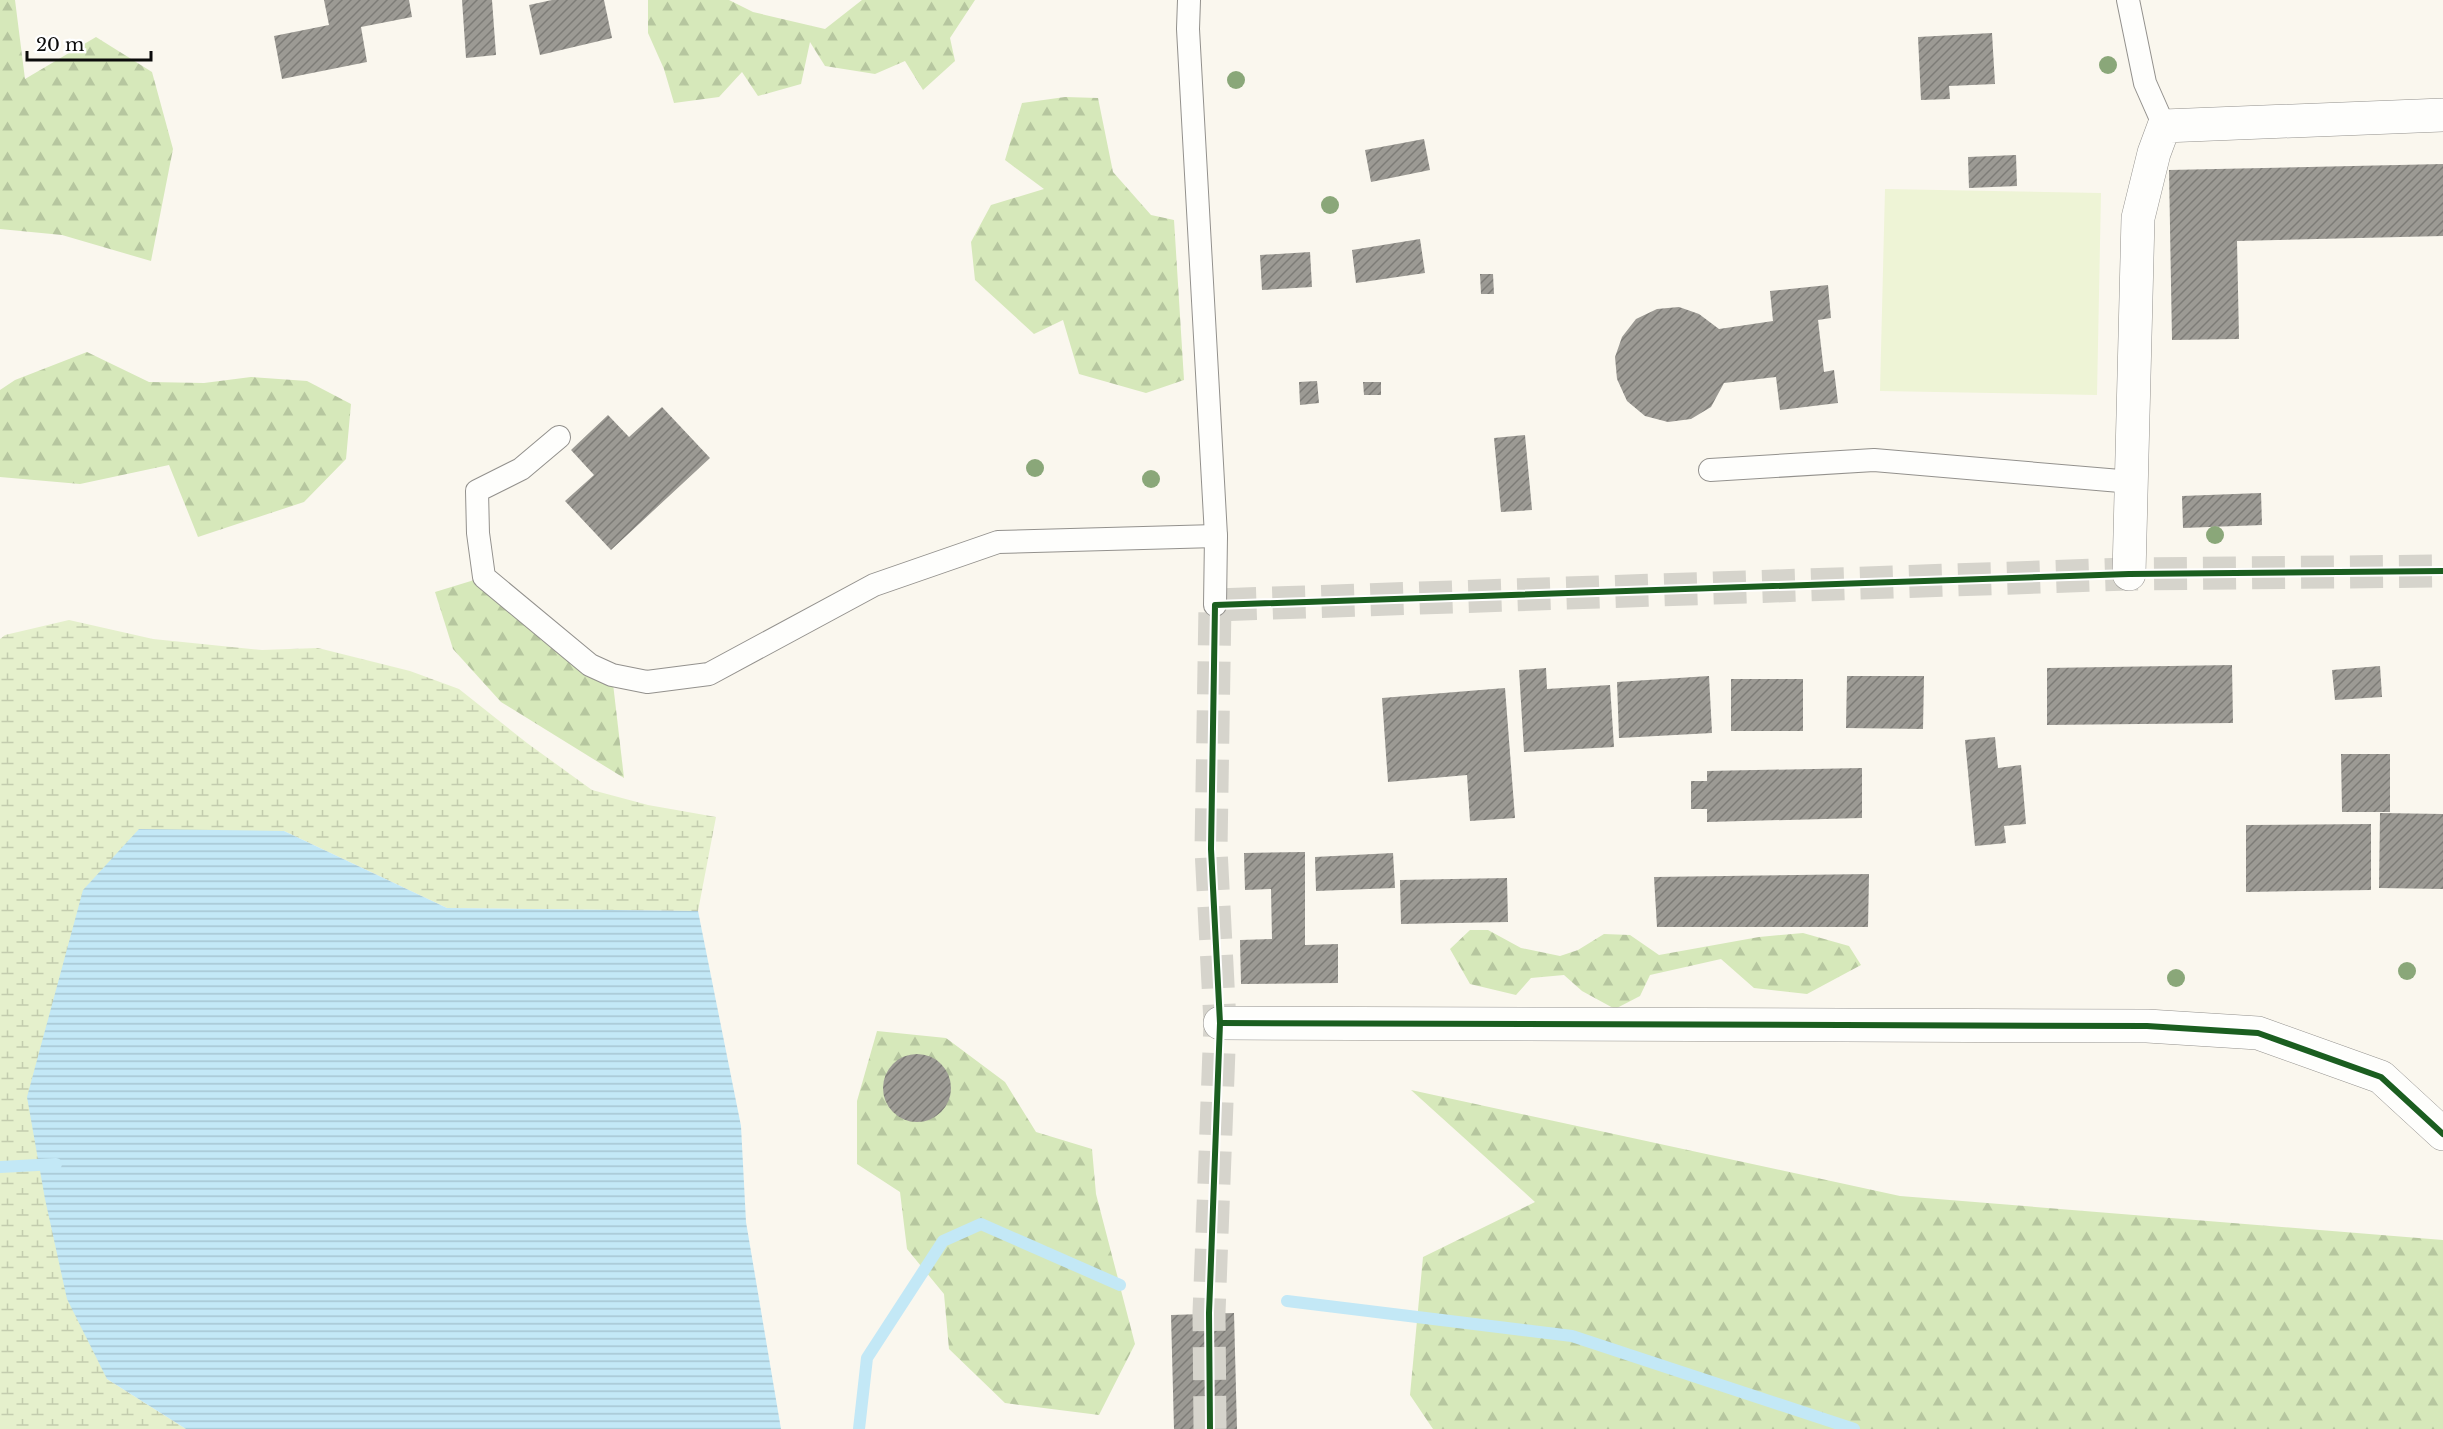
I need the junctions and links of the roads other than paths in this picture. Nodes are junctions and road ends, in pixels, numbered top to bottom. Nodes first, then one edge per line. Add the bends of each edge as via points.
1 (1189, 0) edge
2 (2128, 0) edge
3 (2443, 115) edge
4 (2164, 126) junction
5 (559, 437) dead end
6 (1710, 470) dead end
7 (2132, 482) junction
8 (1216, 536) junction
9 (2129, 574) dead end
10 (1215, 605) dead end
11 (1221, 1023) dead end
12 (2443, 1134) edge

1 - 8 lane
2 - 4 lane via 2145,83
3 - 4 street
4 - 7 street via 2138,218
5 - 8 lane via 521,469 477,491 484,577 590,664 612,675 647,682 709,674 874,585 998,542
6 - 7 lane via 1874,460
7 - 9 street
8 - 10 lane
11 - 12 street via 2147,1026 2258,1033 2381,1077

